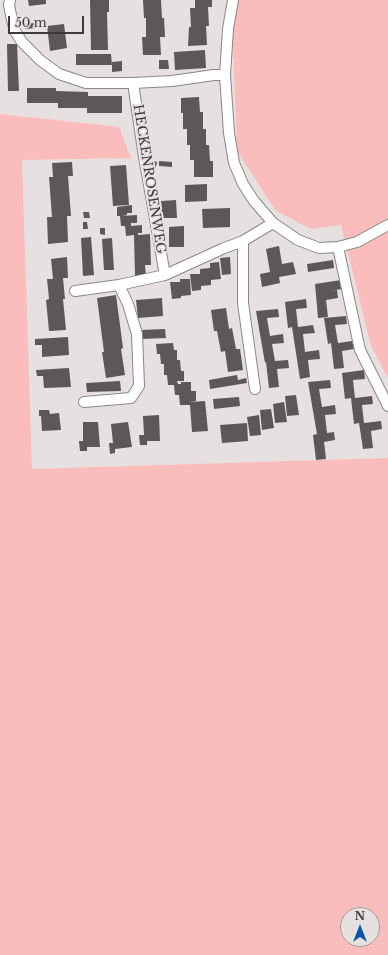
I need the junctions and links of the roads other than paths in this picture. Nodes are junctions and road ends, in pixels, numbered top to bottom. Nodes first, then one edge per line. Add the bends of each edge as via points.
1 (10, 0) edge
2 (233, 0) edge
3 (226, 75) junction
4 (133, 83) junction
5 (273, 223) junction
6 (388, 225) edge
7 (243, 242) junction
8 (338, 247) junction
9 (165, 276) junction
10 (119, 285) junction
11 (75, 291) dead end
12 (255, 389) dead end
13 (84, 402) dead end
14 (388, 406) edge

1 - 4 street via 15,31 22,42 59,74 86,83
2 - 3 street via 228,29
3 - 4 street
3 - 5 street via 229,133 234,163 254,201
4 - 9 street, HECKENROSENWEG
5 - 7 street
5 - 8 street via 298,240 319,248
6 - 8 street via 357,242
7 - 9 street
7 - 12 street via 243,303
8 - 14 street via 360,350
9 - 10 street
10 - 11 street
10 - 13 street via 137,334 139,386 131,398

